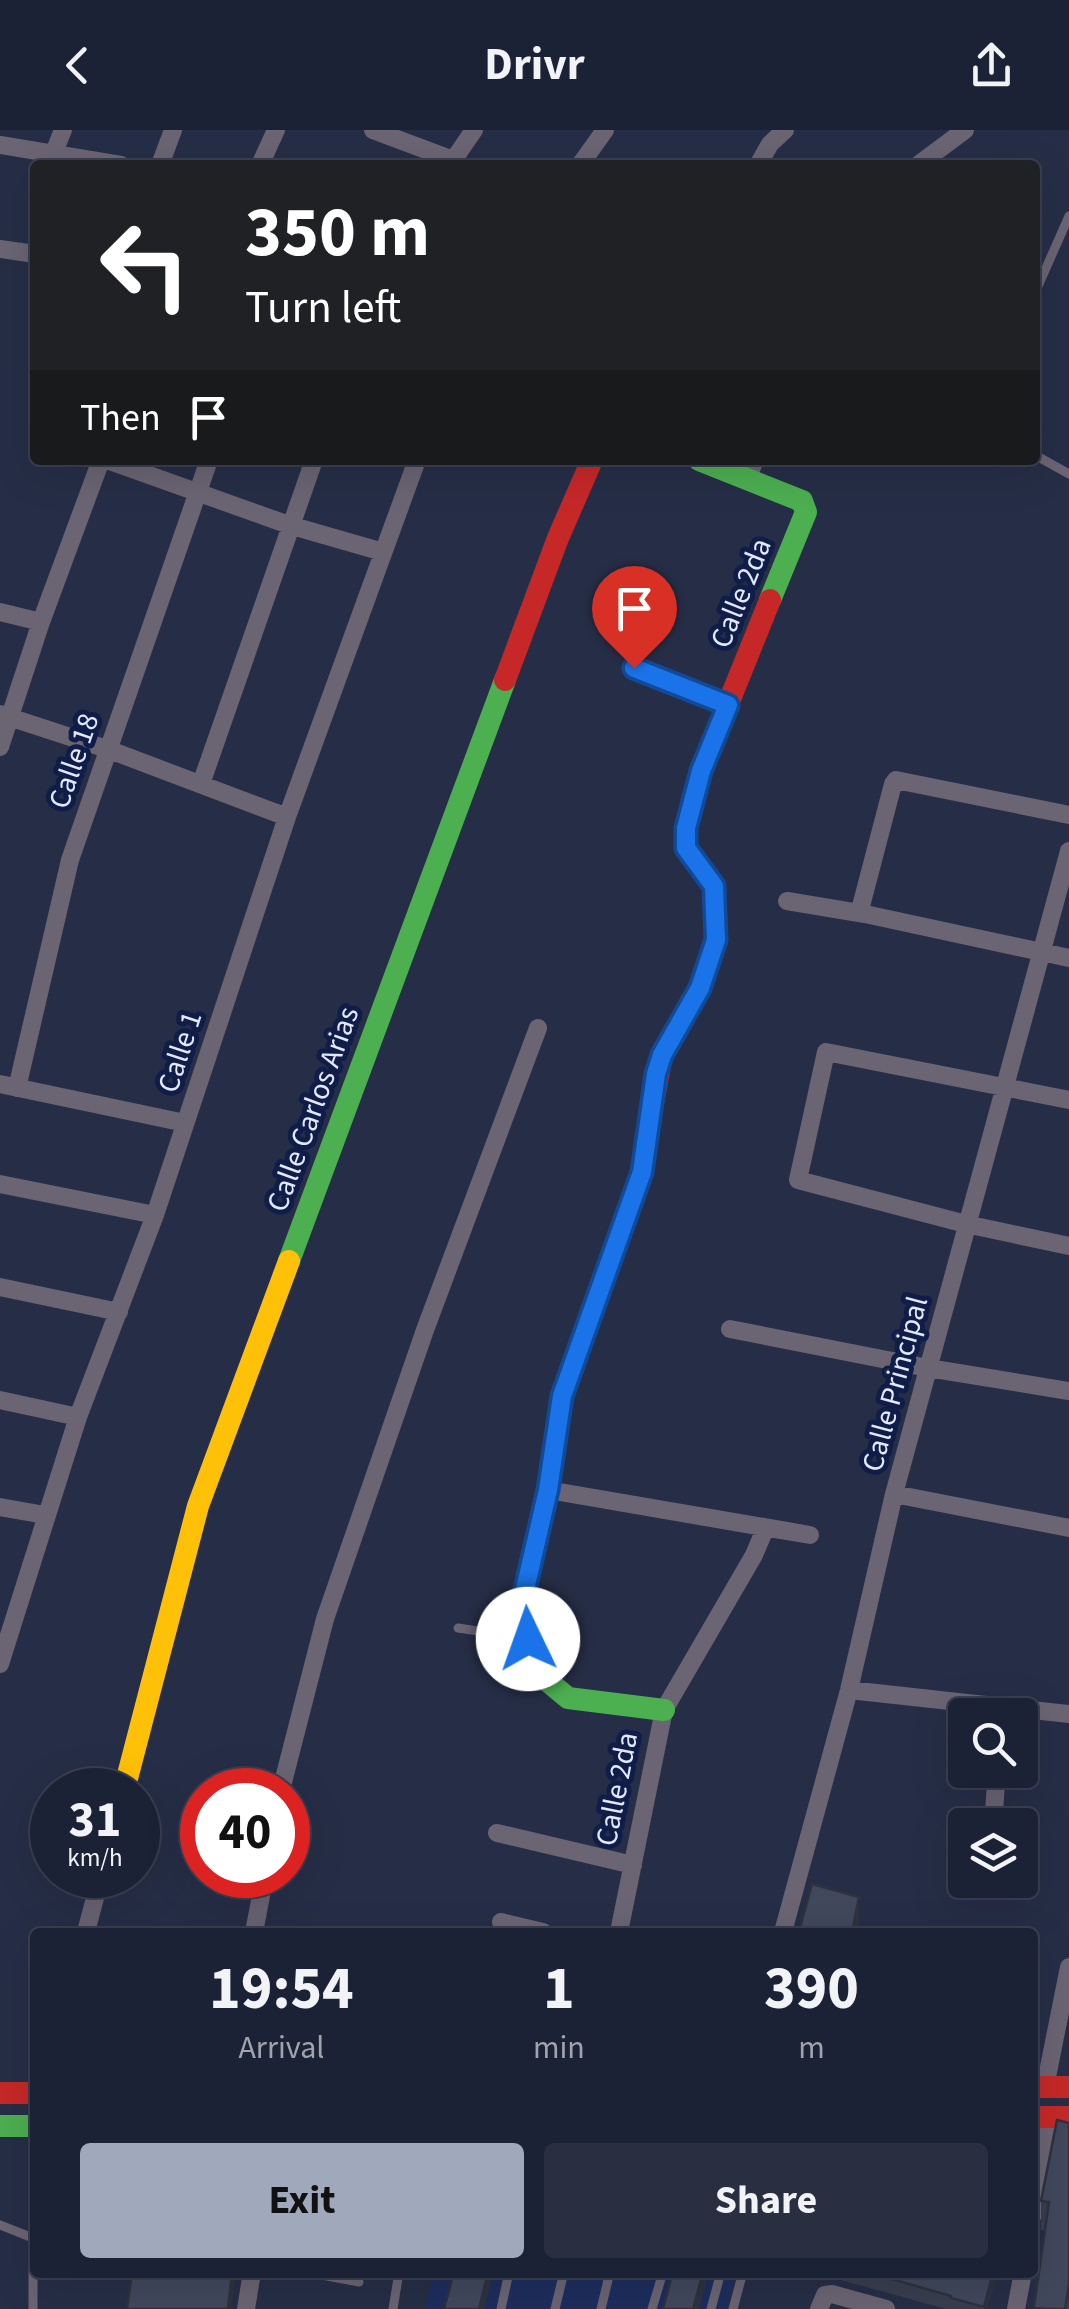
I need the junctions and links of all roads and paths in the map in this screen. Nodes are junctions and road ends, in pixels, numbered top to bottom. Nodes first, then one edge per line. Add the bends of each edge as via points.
1 (63, 130) edge
2 (173, 130) edge
3 (276, 130) edge
4 (474, 130) edge
5 (606, 130) edge
6 (785, 130) edge
7 (965, 130) edge
8 (377, 131) edge
9 (0, 144) edge
10 (53, 155) junction
11 (87, 160) edge
12 (162, 160) edge
13 (262, 160) edge
14 (447, 160) edge
15 (453, 160) edge
16 (584, 160) edge
17 (761, 160) edge
18 (925, 160) edge
19 (1069, 216) edge
20 (0, 248) edge
21 (30, 253) edge
22 (1040, 282) edge
23 (1040, 458) edge
24 (102, 465) edge
25 (119, 465) edge
26 (207, 465) edge
27 (312, 465) edge
28 (414, 465) edge
29 (590, 465) edge
30 (724, 465) edge
31 (751, 470) edge
32 (1069, 474) edge
33 (198, 492) junction
34 (290, 525) junction
35 (382, 552) junction
36 (0, 612) edge
37 (41, 622) junction
38 (634, 668) dead end
39 (728, 705) junction
40 (5, 715) edge
41 (0, 747) edge
42 (107, 749) junction
43 (200, 784) junction
44 (1069, 815) edge
45 (287, 817) junction
46 (1069, 851) edge
47 (787, 901) dead end
48 (863, 912) junction
49 (1043, 952) junction
50 (1069, 958) edge
51 (538, 1028) dead end
52 (8, 1086) edge
53 (1003, 1087) junction
54 (1069, 1100) edge
55 (185, 1122) junction
56 (0, 1184) edge
57 (154, 1215) junction
58 (966, 1224) junction
59 (1069, 1246) edge
60 (0, 1288) edge
61 (119, 1312) junction
62 (730, 1329) dead end
63 (928, 1368) junction
64 (1069, 1391) edge
65 (0, 1400) edge
66 (78, 1417) junction
67 (548, 1490) junction
68 (894, 1494) junction
69 (0, 1507) edge
70 (45, 1515) junction
71 (1069, 1528) edge
72 (765, 1529) junction
73 (810, 1535) dead end
74 (458, 1628) dead end
75 (528, 1639) junction
76 (0, 1664) edge
77 (849, 1690) junction
78 (948, 1704) edge
79 (664, 1710) junction
80 (1038, 1713) edge
81 (1069, 1714) edge
82 (130, 1768) edge
83 (288, 1768) edge
84 (497, 1833) dead end
85 (633, 1865) junction
86 (95, 1898) edge
87 (261, 1898) edge
88 (501, 1922) dead end
89 (87, 1928) edge
90 (255, 1928) edge
91 (527, 1928) edge
92 (620, 1928) edge
93 (784, 1928) edge
94 (1069, 1967) edge
95 (1049, 2087) edge
96 (0, 2093) edge
97 (30, 2093) edge
98 (1051, 2116) edge
99 (0, 2126) edge
100 (30, 2126) edge
101 (1038, 2185) edge
102 (0, 2225) edge
103 (30, 2237) edge
104 (33, 2278) edge
105 (251, 2278) edge
106 (338, 2278) edge
107 (397, 2278) edge
108 (508, 2278) edge
109 (562, 2278) edge
110 (609, 2278) edge
111 (660, 2278) edge
112 (719, 2278) edge
113 (741, 2278) edge
114 (1020, 2278) edge
115 (359, 2282) dead end
116 (822, 2302) edge
117 (33, 2309) edge
118 (246, 2309) edge
119 (393, 2309) edge
120 (501, 2309) edge
121 (554, 2309) edge
122 (601, 2309) edge
123 (652, 2309) edge
124 (711, 2309) edge
125 (732, 2309) edge
126 (886, 2309) edge
127 (1016, 2309) edge

1 - 10 street
2 - 12 street
3 - 13 street
4 - 15 street
5 - 16 street
6 - 17 street
7 - 18 street
8 - 14 street
9 - 10 street
10 - 11 street
19 - 22 lane
20 - 21 street
23 - 32 lane
24 - 37 street
25 - 33 street
26 - 33 street, Calle 18
27 - 34 street
28 - 35 street, Calle 1
29 - 82 street, Calle Carlos Arias via 198,1506
30 - 31 street
31 - 39 street, Calle 2da via 802,501 806,512
33 - 34 street
33 - 42 street, Calle 18
34 - 35 street
34 - 43 street
35 - 45 street, Calle 1
36 - 37 street
37 - 40 street
38 - 39 lane
39 - 67 street, Calle 2da via 686,828 686,848 714,886 716,940 700,988 656,1074 642,1172 562,1396
40 - 41 street
40 - 42 street
42 - 43 street
42 - 52 street, Calle 18
43 - 45 street
44 - 48 street via 901,780 892,784
45 - 55 street, Calle 1
46 - 49 street, Calle Principal
47 - 48 street
48 - 49 street
49 - 50 street
49 - 53 street, Calle Principal
51 - 83 street via 325,1619
52 - 55 street
53 - 54 street
53 - 58 street, Calle Principal
53 - 58 street via 824,1054 798,1180
55 - 57 street, Calle 1
56 - 57 street
57 - 61 street, Calle 1
58 - 59 street
58 - 63 street, Calle Principal
60 - 61 street
61 - 66 street, Calle 1
62 - 63 street
63 - 64 street
63 - 68 street, Calle Principal
65 - 66 street
66 - 70 street, Calle 1
67 - 72 street
67 - 75 street, Calle 2da via 523,1598
68 - 71 street
68 - 77 street, Calle Principal
69 - 70 street
70 - 76 street, Calle 1
72 - 73 street
72 - 79 street
74 - 75 lane
75 - 79 street, Calle 2da via 544,1678 568,1698
77 - 78 street
77 - 93 street, Calle Principal
79 - 85 street, Calle 2da
80 - 81 street
84 - 85 street
85 - 92 street, Calle 2da
86 - 89 street
87 - 90 street
88 - 91 street
94 - 95 street
96 - 97 street
98 - 101 street
99 - 100 street
102 - 103 lane
104 - 117 lane
105 - 118 street
106 - 115 lane
107 - 119 lane
108 - 120 lane
109 - 121 lane
110 - 122 lane
111 - 123 lane
112 - 124 lane
113 - 125 lane
114 - 127 street
116 - 126 street

